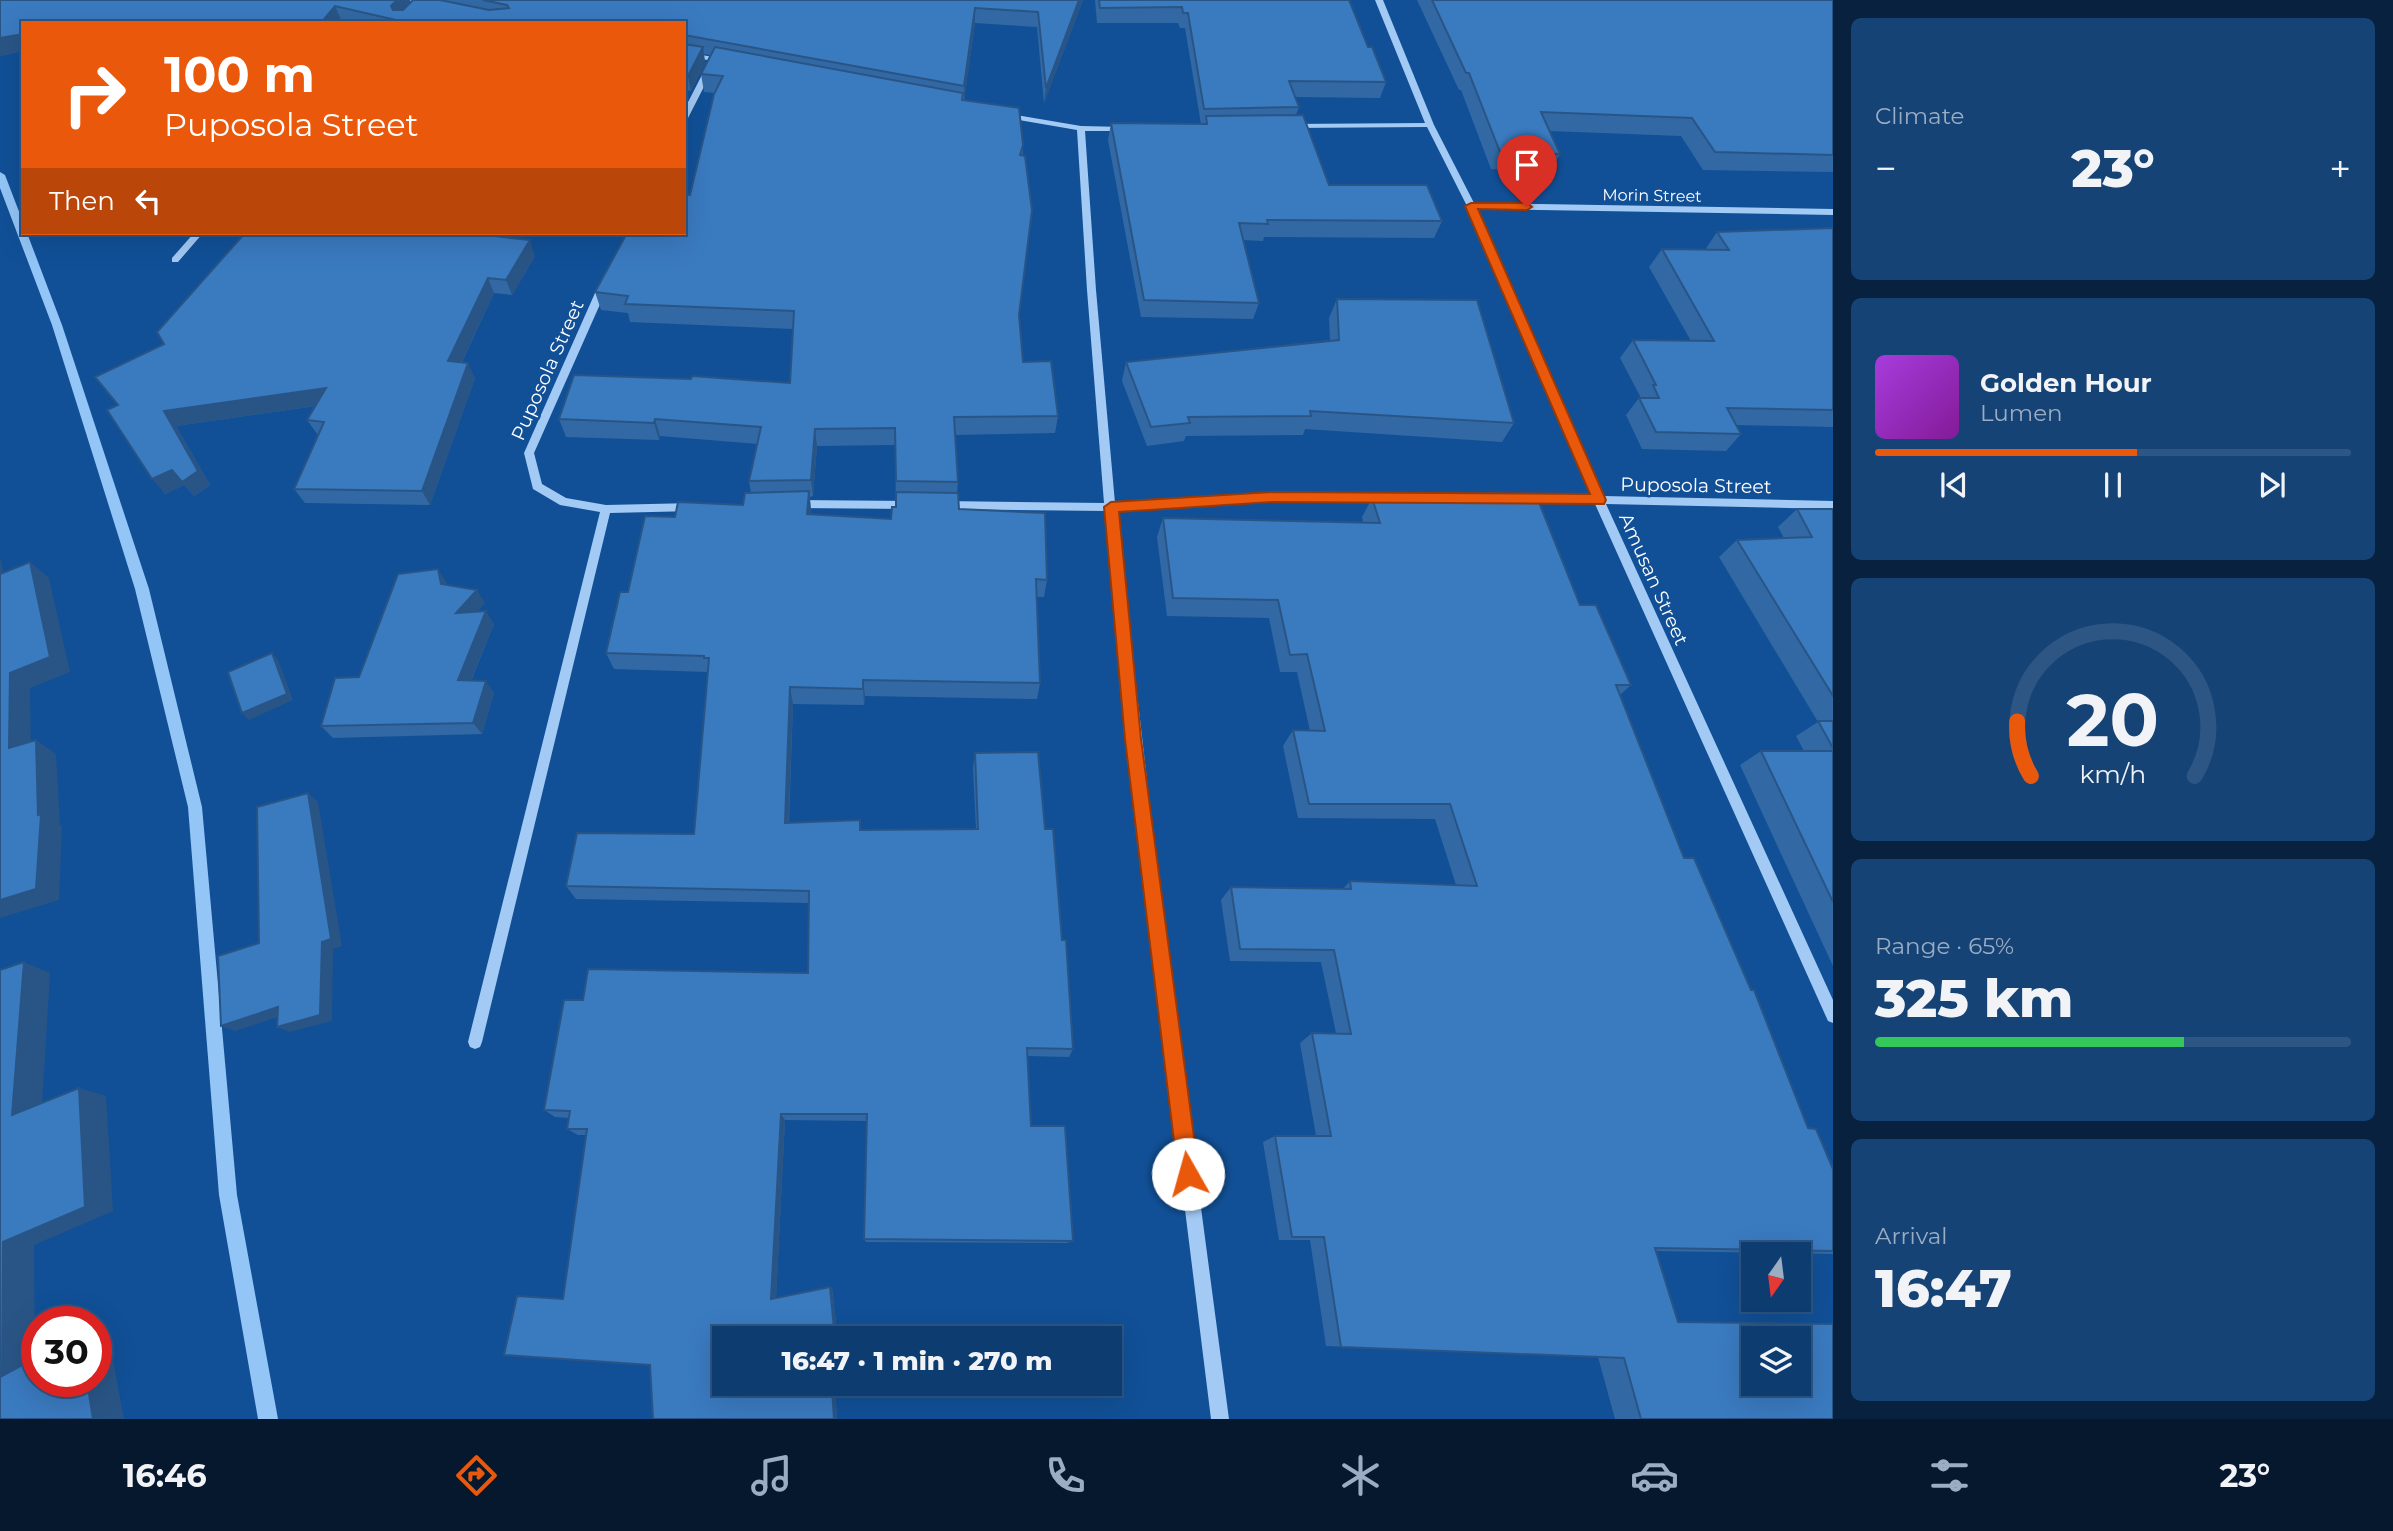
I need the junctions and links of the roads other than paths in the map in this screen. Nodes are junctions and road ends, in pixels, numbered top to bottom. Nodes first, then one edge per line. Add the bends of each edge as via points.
1 (412, 0) edge
2 (1379, 0) edge
3 (421, 6) junction
4 (433, 9) edge
5 (404, 21) edge
6 (686, 54) edge
7 (715, 59) junction
8 (739, 63) edge
9 (686, 114) edge
10 (1000, 114) edge
11 (1430, 125) junction
12 (1287, 126) edge
13 (1081, 128) junction
14 (1135, 130) edge
15 (1471, 206) junction
16 (1833, 212) edge
17 (197, 235) edge
18 (174, 260) dead end
19 (607, 278) edge
20 (1599, 500) junction
21 (778, 504) edge
22 (1833, 505) edge
23 (712, 506) edge
24 (1111, 507) junction
25 (606, 509) junction
26 (1833, 1016) edge
27 (475, 1042) dead end
28 (1220, 1419) edge

1 - 3 street
2 - 11 street, Amusan Street
3 - 4 street
3 - 5 street
6 - 7 street
7 - 8 street
7 - 9 street
10 - 13 street
11 - 12 street
11 - 15 street, Amusan Street
13 - 14 street
13 - 24 street
15 - 16 street, Morin Street
15 - 20 street, Amusan Street
17 - 18 street
19 - 25 street, Puposola Street via 529,453 537,486 564,502
20 - 22 street, Puposola Street
20 - 24 street, Puposola Street via 1272,497
20 - 26 street, Amusan Street
21 - 24 street, Puposola Street
23 - 25 street, Puposola Street
24 - 28 street via 1133,739
25 - 27 street

